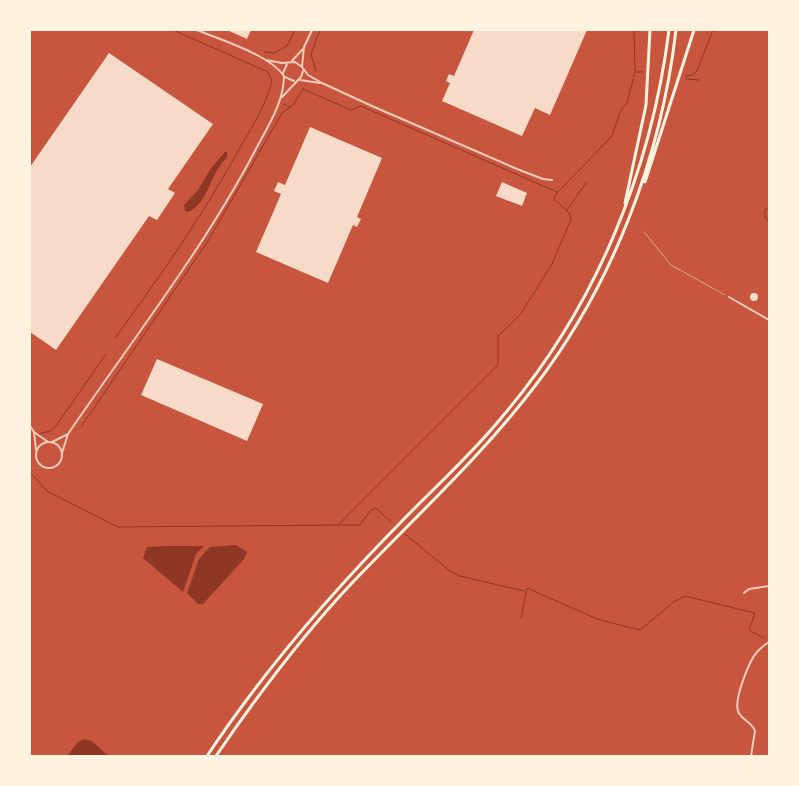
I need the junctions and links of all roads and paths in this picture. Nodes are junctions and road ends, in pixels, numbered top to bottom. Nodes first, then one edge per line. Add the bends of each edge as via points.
1 (197, 30) edge
2 (312, 30) edge
3 (650, 30) edge
4 (669, 30) edge
5 (676, 30) edge
6 (694, 30) edge
7 (304, 47) junction
8 (264, 60) junction
9 (290, 62) junction
10 (302, 68) junction
11 (284, 75) junction
12 (297, 80) junction
13 (322, 83) junction
14 (280, 99) junction
15 (552, 180) dead end
16 (639, 194) junction
17 (623, 213) junction
18 (644, 232) dead end
19 (729, 297) joint
20 (769, 320) edge
21 (30, 426) edge
22 (34, 432) junction
23 (68, 434) junction
24 (48, 442) junction
25 (52, 442) junction
26 (36, 450) junction
27 (62, 454) junction
28 (769, 566) edge
29 (769, 586) edge
30 (744, 593) dead end
31 (769, 642) edge
32 (207, 756) edge
33 (216, 756) edge
34 (751, 756) edge

1 - 8 street
2 - 7 street
3 - 17 highway via 646,105
4 - 17 highway via 656,107
5 - 16 highway via 663,108
6 - 16 highway
7 - 9 street
7 - 10 street
8 - 9 street
8 - 11 street
9 - 10 street
9 - 11 street via 284,68
10 - 12 street via 302,75
10 - 13 street
11 - 12 street via 290,81
11 - 14 street
12 - 13 street
12 - 14 street
13 - 15 street via 517,169
14 - 23 street via 243,175 211,226 158,308
16 - 33 highway via 591,299 536,385 475,460 410,522 321,618
17 - 32 highway via 584,297 531,380 468,456 404,518 316,614
18 - 19 path via 672,265
19 - 20 street
21 - 22 street
22 - 24 street
22 - 26 street
23 - 25 street
23 - 27 street
24 - 25 street
24 - 26 street
25 - 27 street
26 - 27 street via 36,460 47,468 58,464
28 - 29 street
29 - 30 street via 749,589
31 - 34 street via 754,655 737,704 740,716 756,731

